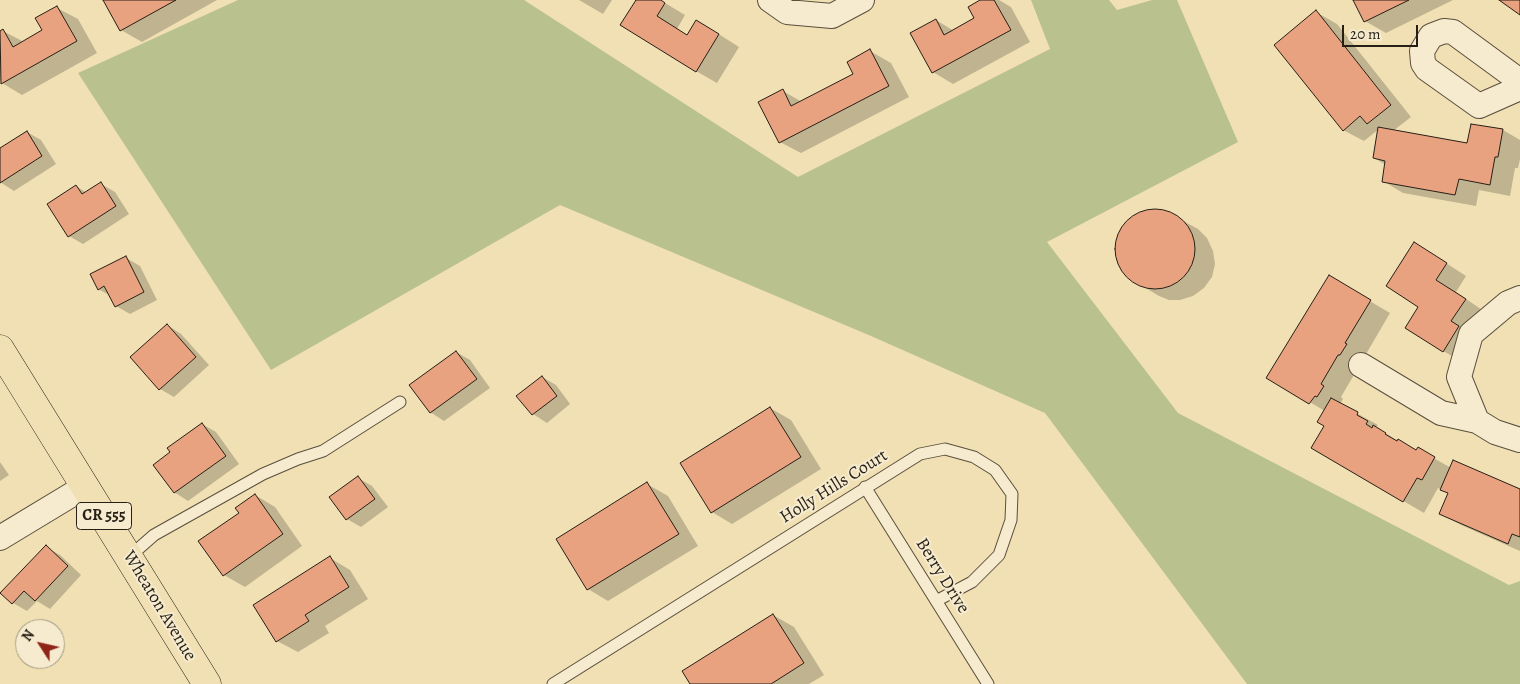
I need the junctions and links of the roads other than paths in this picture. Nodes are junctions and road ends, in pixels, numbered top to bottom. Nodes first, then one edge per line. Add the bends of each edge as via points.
1 (770, 0) edge
2 (862, 0) edge
3 (1520, 81) edge
4 (1520, 88) edge
5 (1520, 298) edge
6 (0, 348) edge
7 (1361, 365) dead end
8 (400, 402) dead end
9 (1477, 421) junction
10 (1520, 440) edge
11 (86, 486) junction
12 (866, 487) junction
13 (0, 538) edge
14 (129, 557) junction
15 (936, 601) junction
16 (207, 684) edge
17 (553, 684) edge
18 (988, 684) edge

1 - 2 street via 787,12 832,16
3 - 4 street via 1453,32 1444,31 1431,36 1422,51 1427,69 1479,106
5 - 9 street via 1508,303 1471,334 1459,377
6 - 11 main road, Wheaton Avenue / CR 555
7 - 9 street via 1441,413
8 - 14 lane via 323,451 263,474 154,535
9 - 10 street via 1495,432
11 - 13 street
11 - 14 main road, Wheaton Avenue / CR 555
12 - 15 lane, Berry Drive
12 - 15 lane, Holly Hills Court via 920,454 945,450 974,457 995,470 1012,494 1011,520 999,555 972,582
12 - 17 lane, Holly Hills Court
14 - 16 main road, Wheaton Avenue / CR 555
15 - 18 lane, Berry Drive

